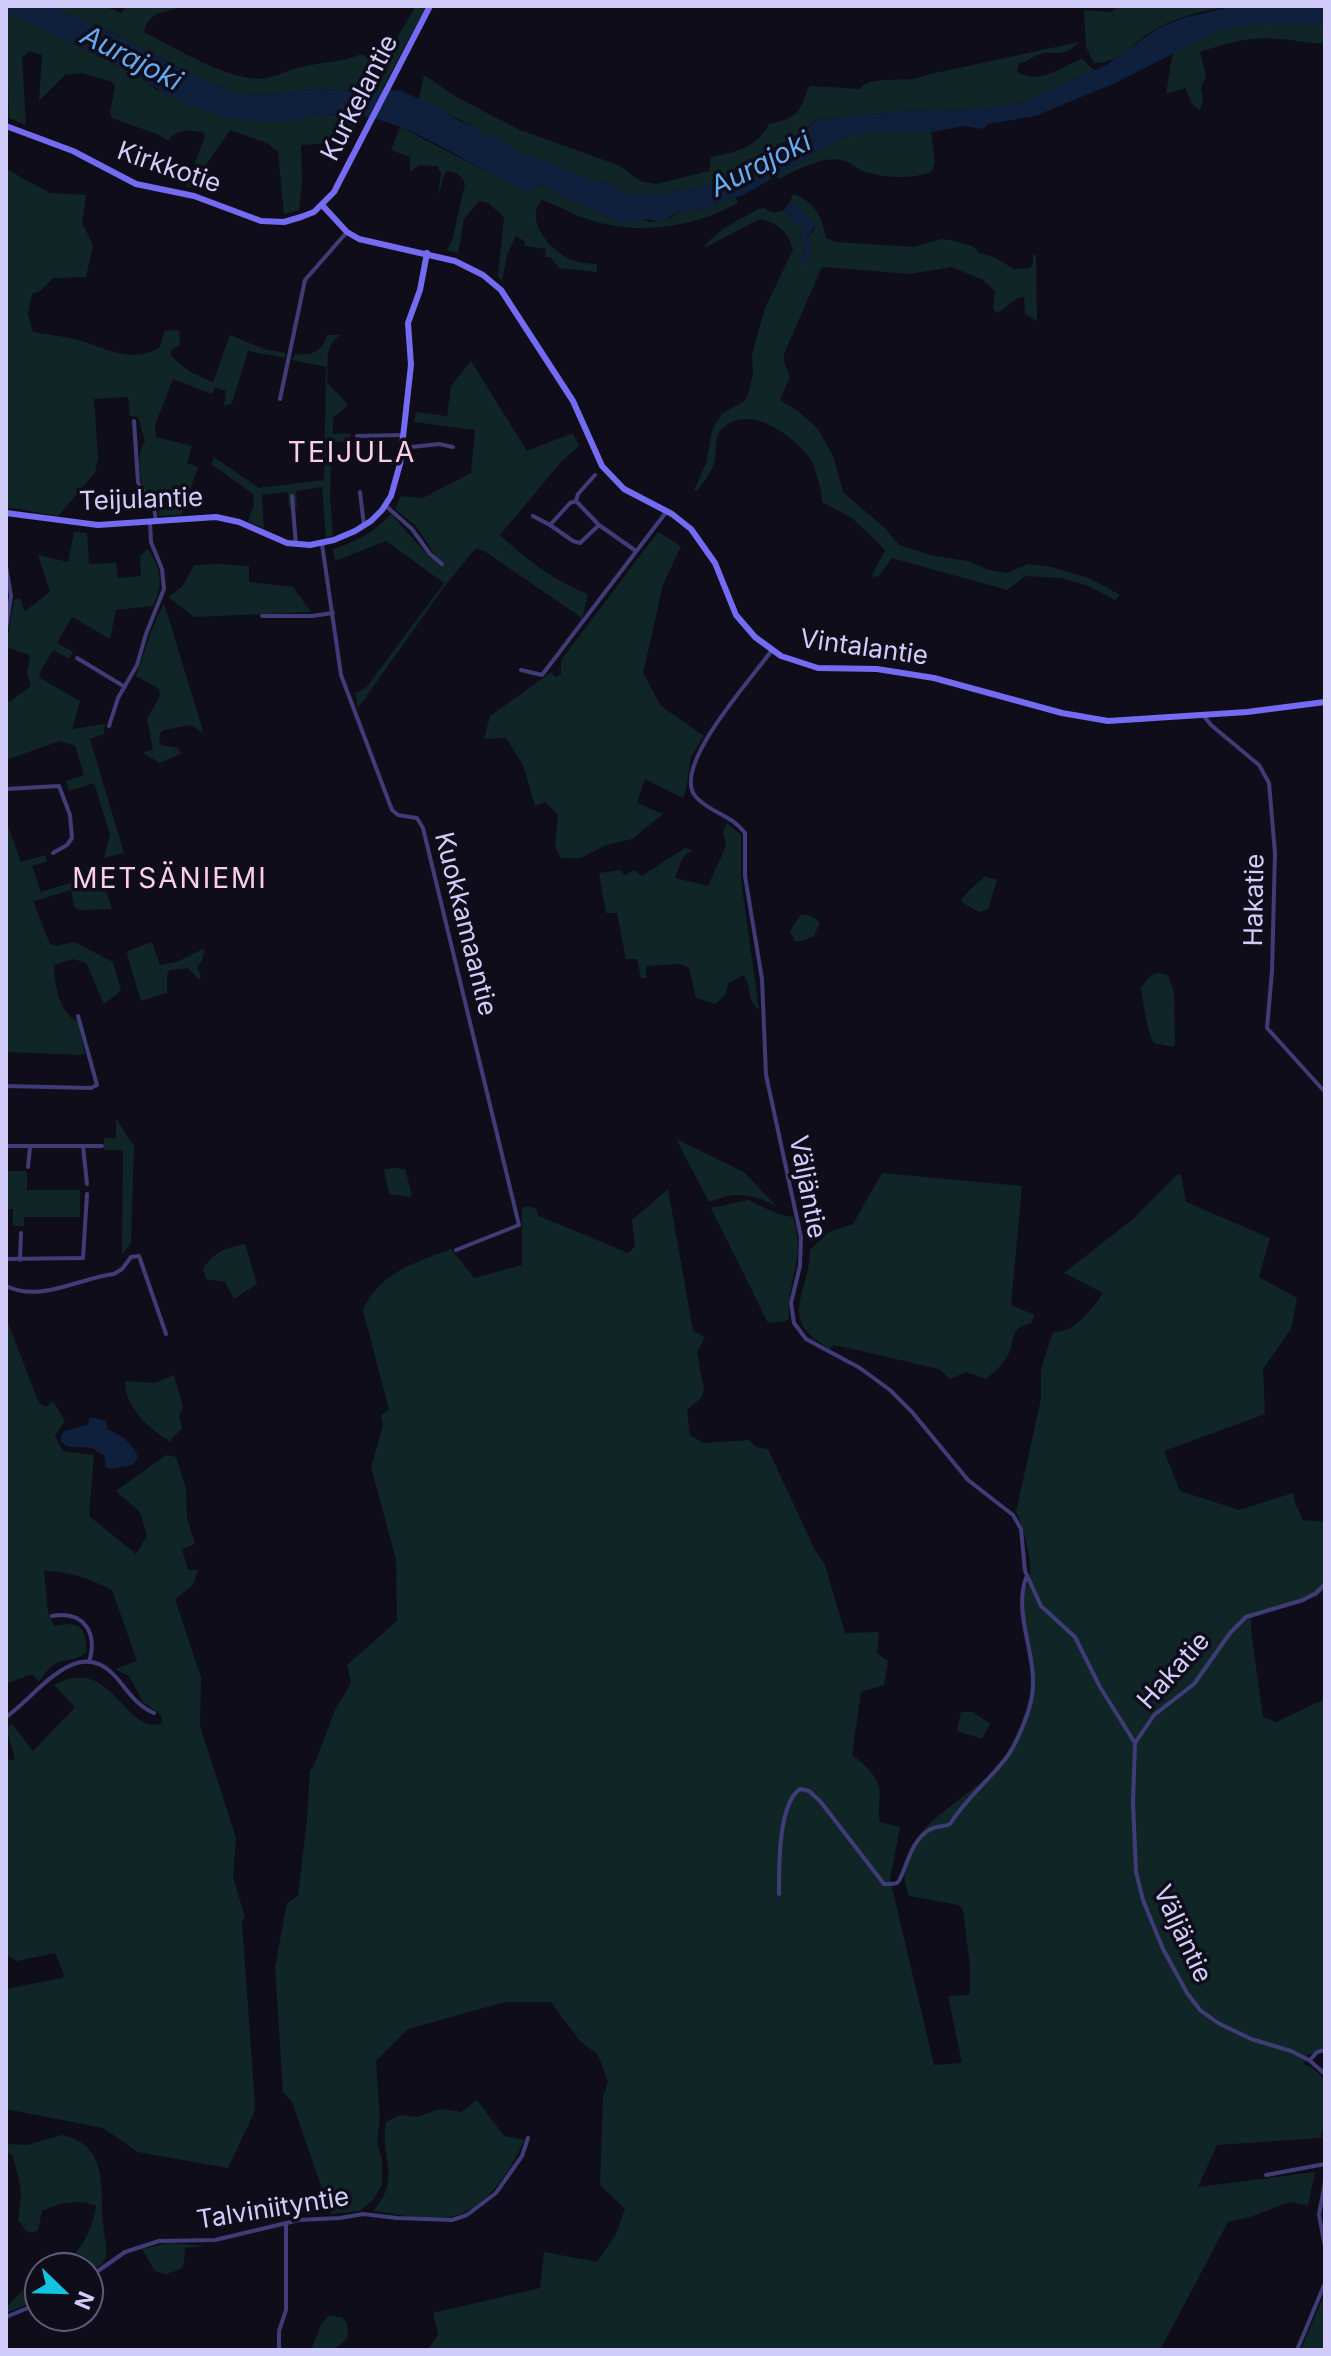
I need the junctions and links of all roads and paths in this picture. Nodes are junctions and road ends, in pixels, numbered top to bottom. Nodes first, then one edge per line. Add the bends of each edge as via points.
1 (430, 6) edge
2 (6, 126) edge
3 (322, 205) junction
4 (347, 232) junction
5 (427, 253) junction
6 (280, 399) dead end
7 (134, 421) dead end
8 (404, 435) junction
9 (357, 436) dead end
10 (453, 447) dead end
11 (402, 448) junction
12 (595, 475) dead end
13 (360, 492) dead end
14 (292, 496) dead end
15 (576, 501) junction
16 (388, 507) junction
17 (667, 511) junction
18 (6, 513) edge
19 (533, 516) dead end
20 (153, 522) junction
21 (550, 525) junction
22 (599, 525) junction
23 (364, 526) junction
24 (322, 544) junction
25 (296, 545) junction
26 (636, 551) junction
27 (442, 564) dead end
28 (6, 566) edge
29 (333, 613) junction
30 (262, 616) dead end
31 (6, 629) edge
32 (772, 650) junction
33 (77, 658) dead end
34 (521, 670) dead end
35 (125, 687) junction
36 (1325, 702) edge
37 (1203, 715) junction
38 (109, 726) dead end
39 (6, 789) edge
40 (53, 853) dead end
41 (78, 1016) dead end
42 (6, 1086) edge
43 (1325, 1092) edge
44 (6, 1146) edge
45 (83, 1146) junction
46 (102, 1146) dead end
47 (30, 1147) junction
48 (28, 1167) dead end
49 (87, 1184) dead end
50 (87, 1194) dead end
51 (21, 1233) dead end
52 (456, 1250) dead end
53 (6, 1259) edge
54 (20, 1260) junction
55 (6, 1286) edge
56 (166, 1334) dead end
57 (1027, 1576) junction
58 (1325, 1584) edge
59 (52, 1616) dead end
60 (89, 1662) junction
61 (154, 1713) dead end
62 (6, 1717) edge
63 (1135, 1743) junction
64 (779, 1894) dead end
65 (1325, 2050) edge
66 (1310, 2060) junction
67 (1325, 2074) edge
68 (528, 2138) dead end
69 (1325, 2164) edge
70 (1266, 2175) dead end
71 (1325, 2181) edge
72 (286, 2223) junction
73 (1325, 2247) edge
74 (104, 2266) edge
75 (1325, 2283) edge
76 (279, 2350) edge
77 (1297, 2350) edge

1 - 3 street, Kurkelantie via 344,176
2 - 3 street, Kirkkotie via 66,148 136,184 194,196 252,219 284,222
3 - 4 street, Vintalantie
4 - 5 street, Vintalantie via 374,244
4 - 6 street via 305,280
5 - 8 street, Teijulantie via 408,323 411,365
5 - 17 street, Vintalantie via 472,269 501,290 573,401 602,466 624,489
7 - 20 street via 138,482 153,499
8 - 9 street
8 - 11 street, Teijulantie
10 - 11 street
11 - 16 street, Teijulantie
12 - 15 street
13 - 23 street
14 - 25 street
15 - 21 street
15 - 22 street
16 - 23 street, Teijulantie
16 - 27 street
17 - 26 street
17 - 32 street, Vintalantie via 701,541 736,615
18 - 20 street, Teijulantie via 85,525
19 - 21 street
20 - 25 street, Teijulantie via 223,518
20 - 35 street via 151,542 164,589
21 - 22 street via 580,543
22 - 26 street
23 - 24 street, Teijulantie
24 - 25 street, Teijulantie
24 - 29 street, Kuokkamaantie
26 - 34 street via 542,675
28 - 31 street via 11,596
29 - 30 street
29 - 52 street, Kuokkamaantie via 341,675 392,810 417,818 423,828 519,1225
32 - 37 street, Vintalantie via 818,668 877,669 934,678 1090,719
32 - 57 street, Väljäntie via 704,742 690,781 696,798 745,833 745,876 762,979 766,1075 801,1237 791,1316 806,1339 890,1390 968,1480 1013,1515 1021,1529
33 - 35 street
35 - 38 street
36 - 37 street, Vintalantie
37 - 43 street, Hakatie via 1255,760 1269,783 1275,853 1267,1028
39 - 40 street via 59,786 72,838
41 - 42 street via 97,1085
44 - 47 street
45 - 46 street
45 - 47 street
45 - 49 street
47 - 48 street
50 - 54 street via 83,1258
51 - 54 street
53 - 54 street
55 - 56 street via 25,1292 52,1290 114,1274 139,1256
57 - 63 street, Väljäntie via 1041,1606 1075,1637
57 - 64 street via 1021,1591 1032,1700 1009,1755 950,1824 924,1835 908,1854 896,1883 884,1884 820,1801 800,1789 786,1816
58 - 63 street, Hakatie via 1303,1600 1246,1617 1194,1684 1154,1715
59 - 60 street via 83,1620 92,1634
60 - 61 street via 113,1673 130,1696
60 - 62 street via 55,1672
63 - 66 street, Väljäntie via 1136,1872 1163,1949 1187,1993 1200,2010 1234,2032
65 - 66 street
66 - 67 street, Väljäntie
68 - 72 street, Talviniityntie via 496,2193 459,2218 363,2214
69 - 70 street
71 - 73 street via 1319,2215
72 - 74 street, Talviniityntie via 215,2240 159,2241
72 - 76 street via 286,2310
75 - 77 street

